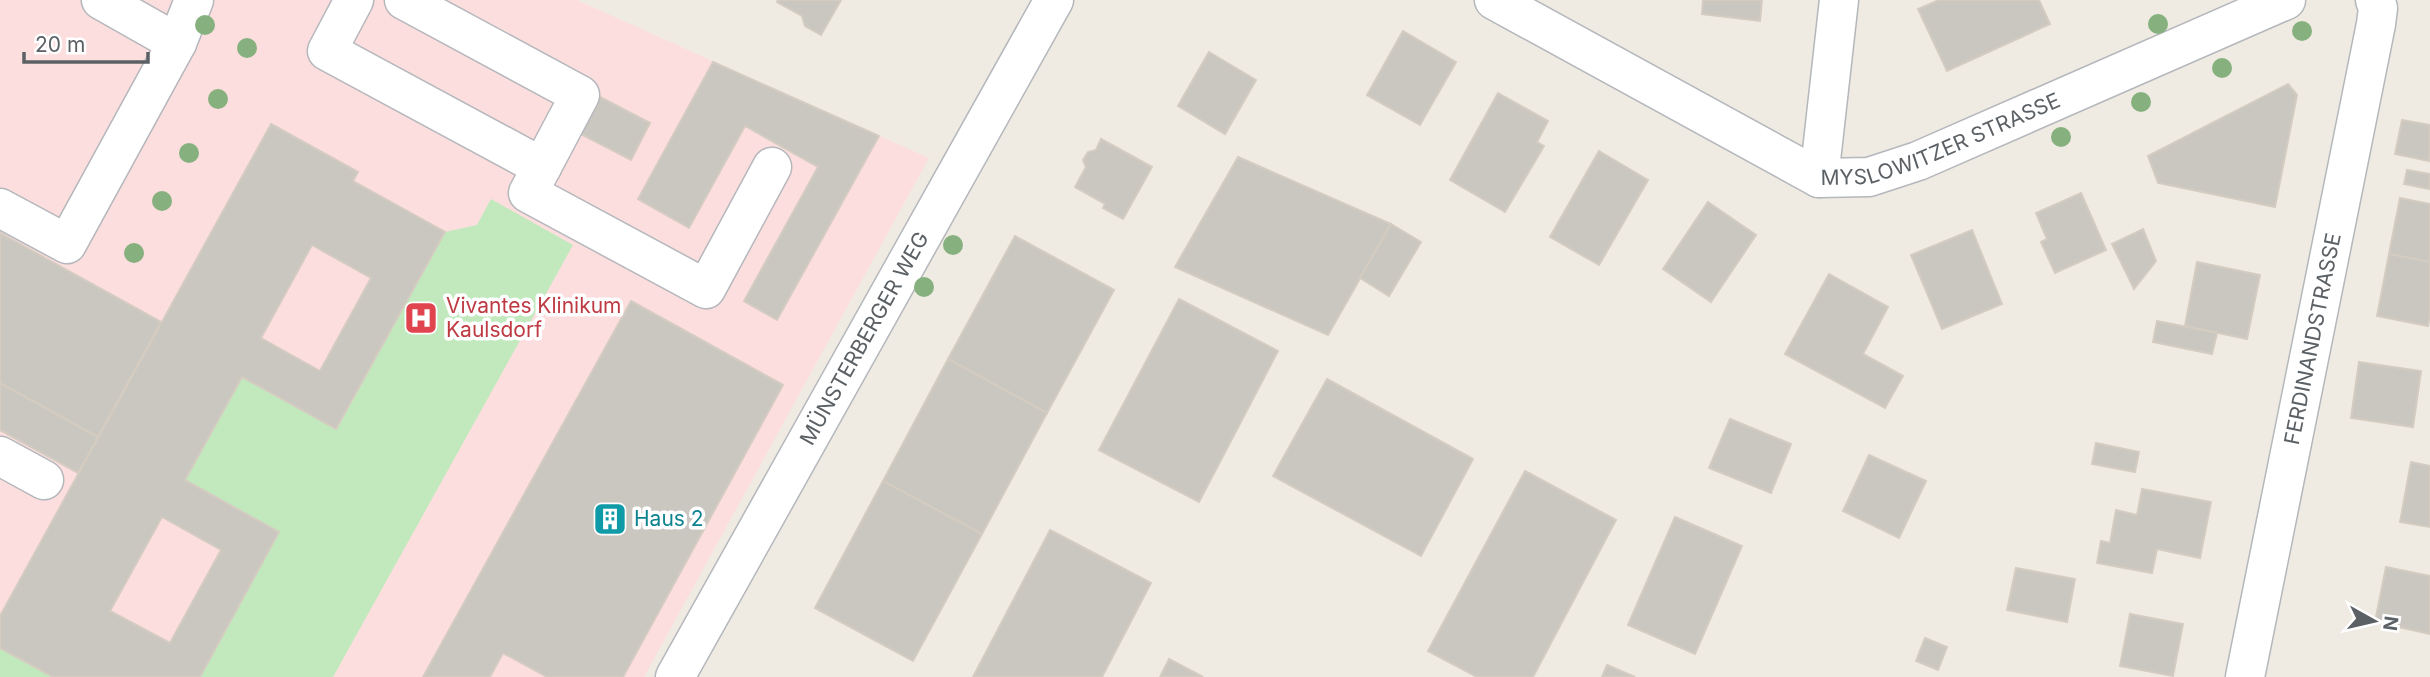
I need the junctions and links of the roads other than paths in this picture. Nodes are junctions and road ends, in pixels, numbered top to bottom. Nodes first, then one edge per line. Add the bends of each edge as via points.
1 (101, 0) edge
2 (194, 0) edge
3 (354, 0) edge
4 (404, 0) edge
5 (1054, 0) edge
6 (1493, 0) edge
7 (1839, 0) edge
8 (2286, 0) edge
9 (2375, 0) edge
10 (177, 43) junction
11 (542, 167) junction
12 (772, 167) dead end
13 (1819, 178) junction
14 (0, 208) edge
15 (0, 456) edge
16 (44, 480) dead end
17 (675, 677) edge
18 (2245, 677) edge

1 - 10 street
2 - 10 street
3 - 11 street via 327,51
4 - 11 street via 580,95
5 - 17 street, MÜNSTERBERGER WEG
6 - 13 street, MYSLOWITZER STRASSE
7 - 13 street
8 - 13 street, MYSLOWITZER STRASSE via 1918,162 1870,177
9 - 18 street, FERDINANDSTRASSE via 2376,24
10 - 14 street via 67,244
11 - 12 street via 528,193 706,289
15 - 16 street

